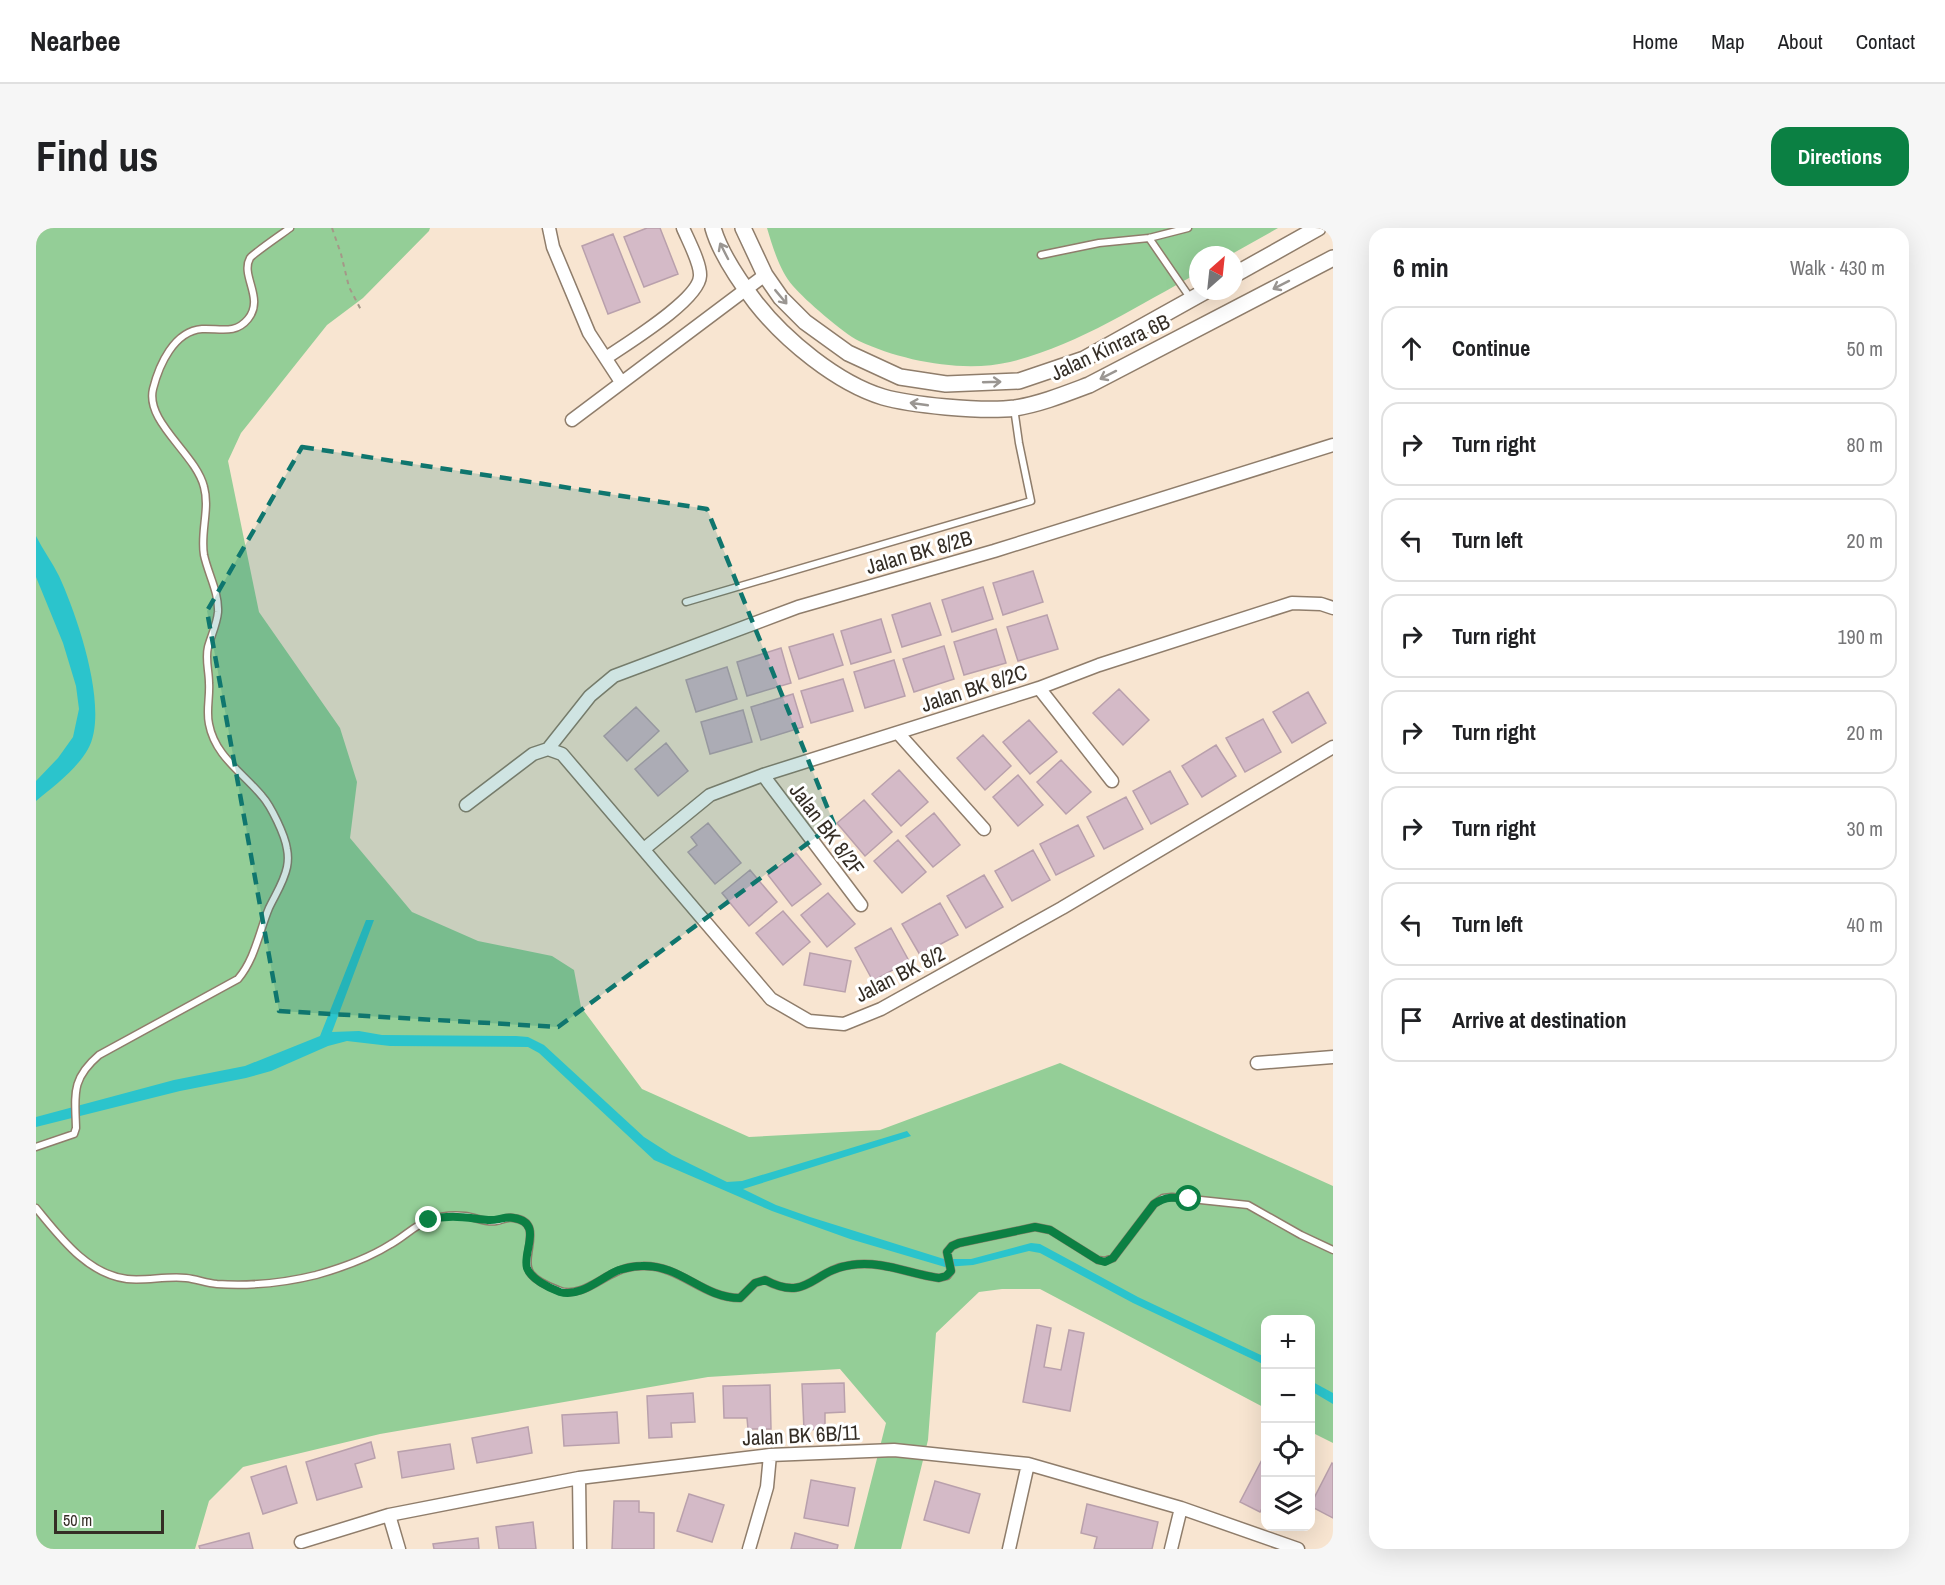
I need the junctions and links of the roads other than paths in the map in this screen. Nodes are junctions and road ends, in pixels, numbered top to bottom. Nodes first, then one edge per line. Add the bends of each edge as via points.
1 (290, 228) edge
2 (549, 228) edge
3 (683, 228) edge
4 (713, 228) edge
5 (743, 228) edge
6 (1188, 228) edge
7 (1314, 229) edge
8 (1149, 238) junction
9 (1041, 255) dead end
10 (1333, 258) edge
11 (1243, 270) edge
12 (765, 275) junction
13 (745, 289) junction
14 (1189, 296) edge
15 (1189, 300) edge
16 (606, 358) junction
17 (621, 382) junction
18 (1014, 408) junction
19 (572, 420) dead end
20 (1333, 445) edge
21 (687, 602) dead end
22 (1333, 608) edge
23 (1039, 688) junction
24 (898, 733) junction
25 (1333, 747) edge
26 (548, 749) junction
27 (763, 775) junction
28 (1112, 781) dead end
29 (466, 805) dead end
30 (984, 829) dead end
31 (644, 849) junction
32 (861, 905) dead end
33 (1333, 1057) edge
34 (1257, 1063) dead end
35 (36, 1147) edge
36 (36, 1208) edge
37 (1333, 1250) edge
38 (770, 1455) junction
39 (1028, 1464) junction
40 (579, 1478) junction
41 (1181, 1508) junction
42 (389, 1515) junction
43 (301, 1542) dead end
44 (399, 1549) edge
45 (580, 1549) edge
46 (749, 1549) edge
47 (1009, 1549) edge
48 (1171, 1549) edge
49 (1298, 1549) edge

1 - 35 lane via 249,260 254,294 249,318 238,328 202,329 174,343 153,389 152,401 157,414 196,466 204,487 204,554 218,612 207,649 211,733 216,747 263,797 287,848 287,867 246,970 238,979 99,1055 81,1073 77,1083 74,1134
2 - 16 street via 553,247 589,333
3 - 16 street via 699,266 701,277 697,285 675,310
13 -> 4 street, Jalan Kinrara 6B
5 - 12 street, Jalan Kinrara 6B
6 - 8 lane
7 - 11 street
8 - 9 lane
8 - 14 lane
10 -> 18 street, Jalan Kinrara 6B via 1089,385
12 - 13 street
12 -> 15 street, Jalan Kinrara 6B via 805,322 848,353 900,377 946,384 1019,381 1073,363
13 - 17 street
18 -> 13 street, Jalan Kinrara 6B via 966,409 881,396 842,378 806,353 769,319
16 - 17 street
17 - 19 street
18 - 21 lane via 1031,501
20 - 26 street, Jalan BK 8/2B via 798,608 614,676 590,696
22 - 23 street, Jalan BK 8/2C via 1292,603
23 - 24 street, Jalan BK 8/2C
23 - 28 street
24 - 27 street, Jalan BK 8/2C
24 - 30 street
25 - 31 street, Jalan BK 8/2 via 1052,914 881,1009 844,1024 809,1021 771,999
26 - 29 street via 532,754
26 - 31 street, Jalan BK 8/2 via 562,754
27 - 31 street, Jalan BK 8/2C via 710,795
27 - 32 street, Jalan BK 8/2F
33 - 34 street
36 - 37 lane via 72,1249 99,1271 127,1279 185,1278 215,1284 292,1280 317,1274 369,1256 441,1216 524,1221 531,1239 526,1266 531,1275 561,1292 573,1292 617,1271 642,1266 672,1270 730,1298 740,1298 755,1283 765,1280 779,1288 799,1288 852,1264 939,1278 951,1271 947,1252 952,1246 1035,1227 1050,1230 1105,1262 1113,1258 1154,1204 1172,1197 1248,1205 1300,1236
38 - 39 street, Jalan BK 6B/11 via 894,1450
38 - 40 street, Jalan BK 6B/11
38 - 46 street via 767,1487
39 - 41 street, Jalan BK 6B/11
39 - 47 street
40 - 42 street, Jalan BK 6B/11
40 - 45 street
41 - 48 street
41 - 49 street, Jalan BK 6B/11
42 - 43 street, Jalan BK 6B/11
42 - 44 street

